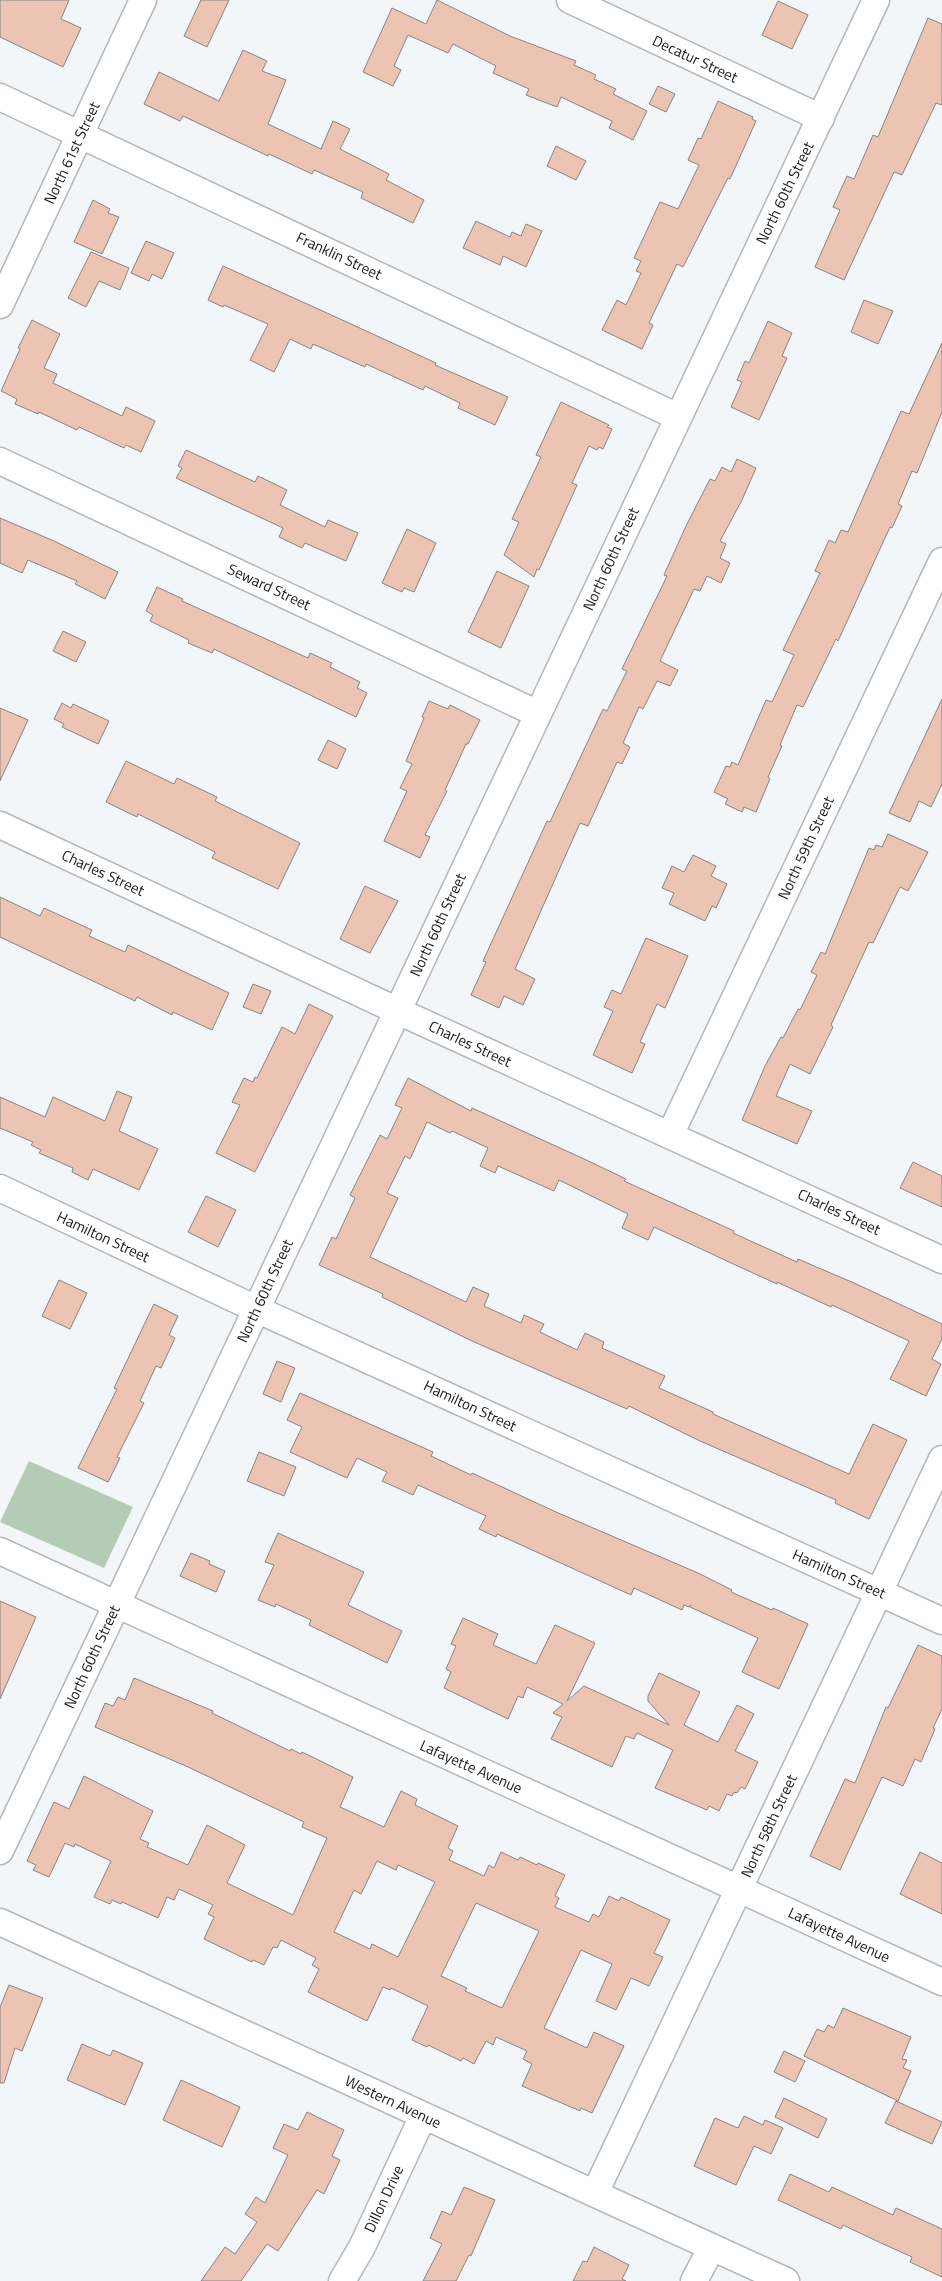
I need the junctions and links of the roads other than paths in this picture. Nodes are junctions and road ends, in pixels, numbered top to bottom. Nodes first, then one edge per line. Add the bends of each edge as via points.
1 (143, 0) edge
2 (570, 0) edge
3 (876, 0) edge
4 (0, 97) edge
5 (821, 118) junction
6 (80, 135) junction
7 (0, 305) edge
8 (678, 417) junction
9 (0, 461) edge
10 (942, 561) edge
11 (538, 714) junction
12 (0, 825) edge
13 (398, 1011) junction
14 (670, 1135) junction
15 (0, 1188) edge
16 (942, 1260) edge
17 (256, 1309) junction
18 (942, 1459) edge
19 (0, 1552) edge
20 (878, 1592) junction
21 (116, 1606) junction
22 (942, 1621) edge
23 (0, 1851) edge
24 (739, 1889) junction
25 (0, 1922) edge
26 (942, 1982) edge
27 (423, 2116) junction
28 (595, 2194) junction
29 (712, 2247) junction
30 (342, 2281) edge
31 (694, 2281) edge
32 (786, 2281) edge

1 - 6 street, North 61st Street
2 - 5 street, Decatur Street
3 - 5 street, North 60th Street
4 - 6 street, Franklin Street
5 - 8 street, North 60th Street
6 - 7 street, North 61st Street
6 - 8 street, Franklin Street
8 - 11 street, North 60th Street
9 - 11 street, Seward Street
10 - 14 street, North 59th Street
11 - 13 street, North 60th Street
12 - 13 street, Charles Street
13 - 14 street, Charles Street
13 - 17 street, North 60th Street
14 - 16 street, Charles Street
15 - 17 street, Hamilton Street
17 - 20 street, Hamilton Street
17 - 21 street, North 60th Street
18 - 20 street, North 58th Street
19 - 21 street, Lafayette Avenue
20 - 22 street, Hamilton Street
20 - 24 street, North 58th Street
21 - 23 street, North 60th Street
21 - 24 street, Lafayette Avenue
24 - 26 street, Lafayette Avenue
24 - 28 street, North 58th Street
25 - 27 street, Western Avenue
27 - 28 street, Western Avenue
27 - 30 street, Dillon Drive via 362,2248
28 - 29 street, Western Avenue
29 - 31 street
29 - 32 street, Western Avenue

